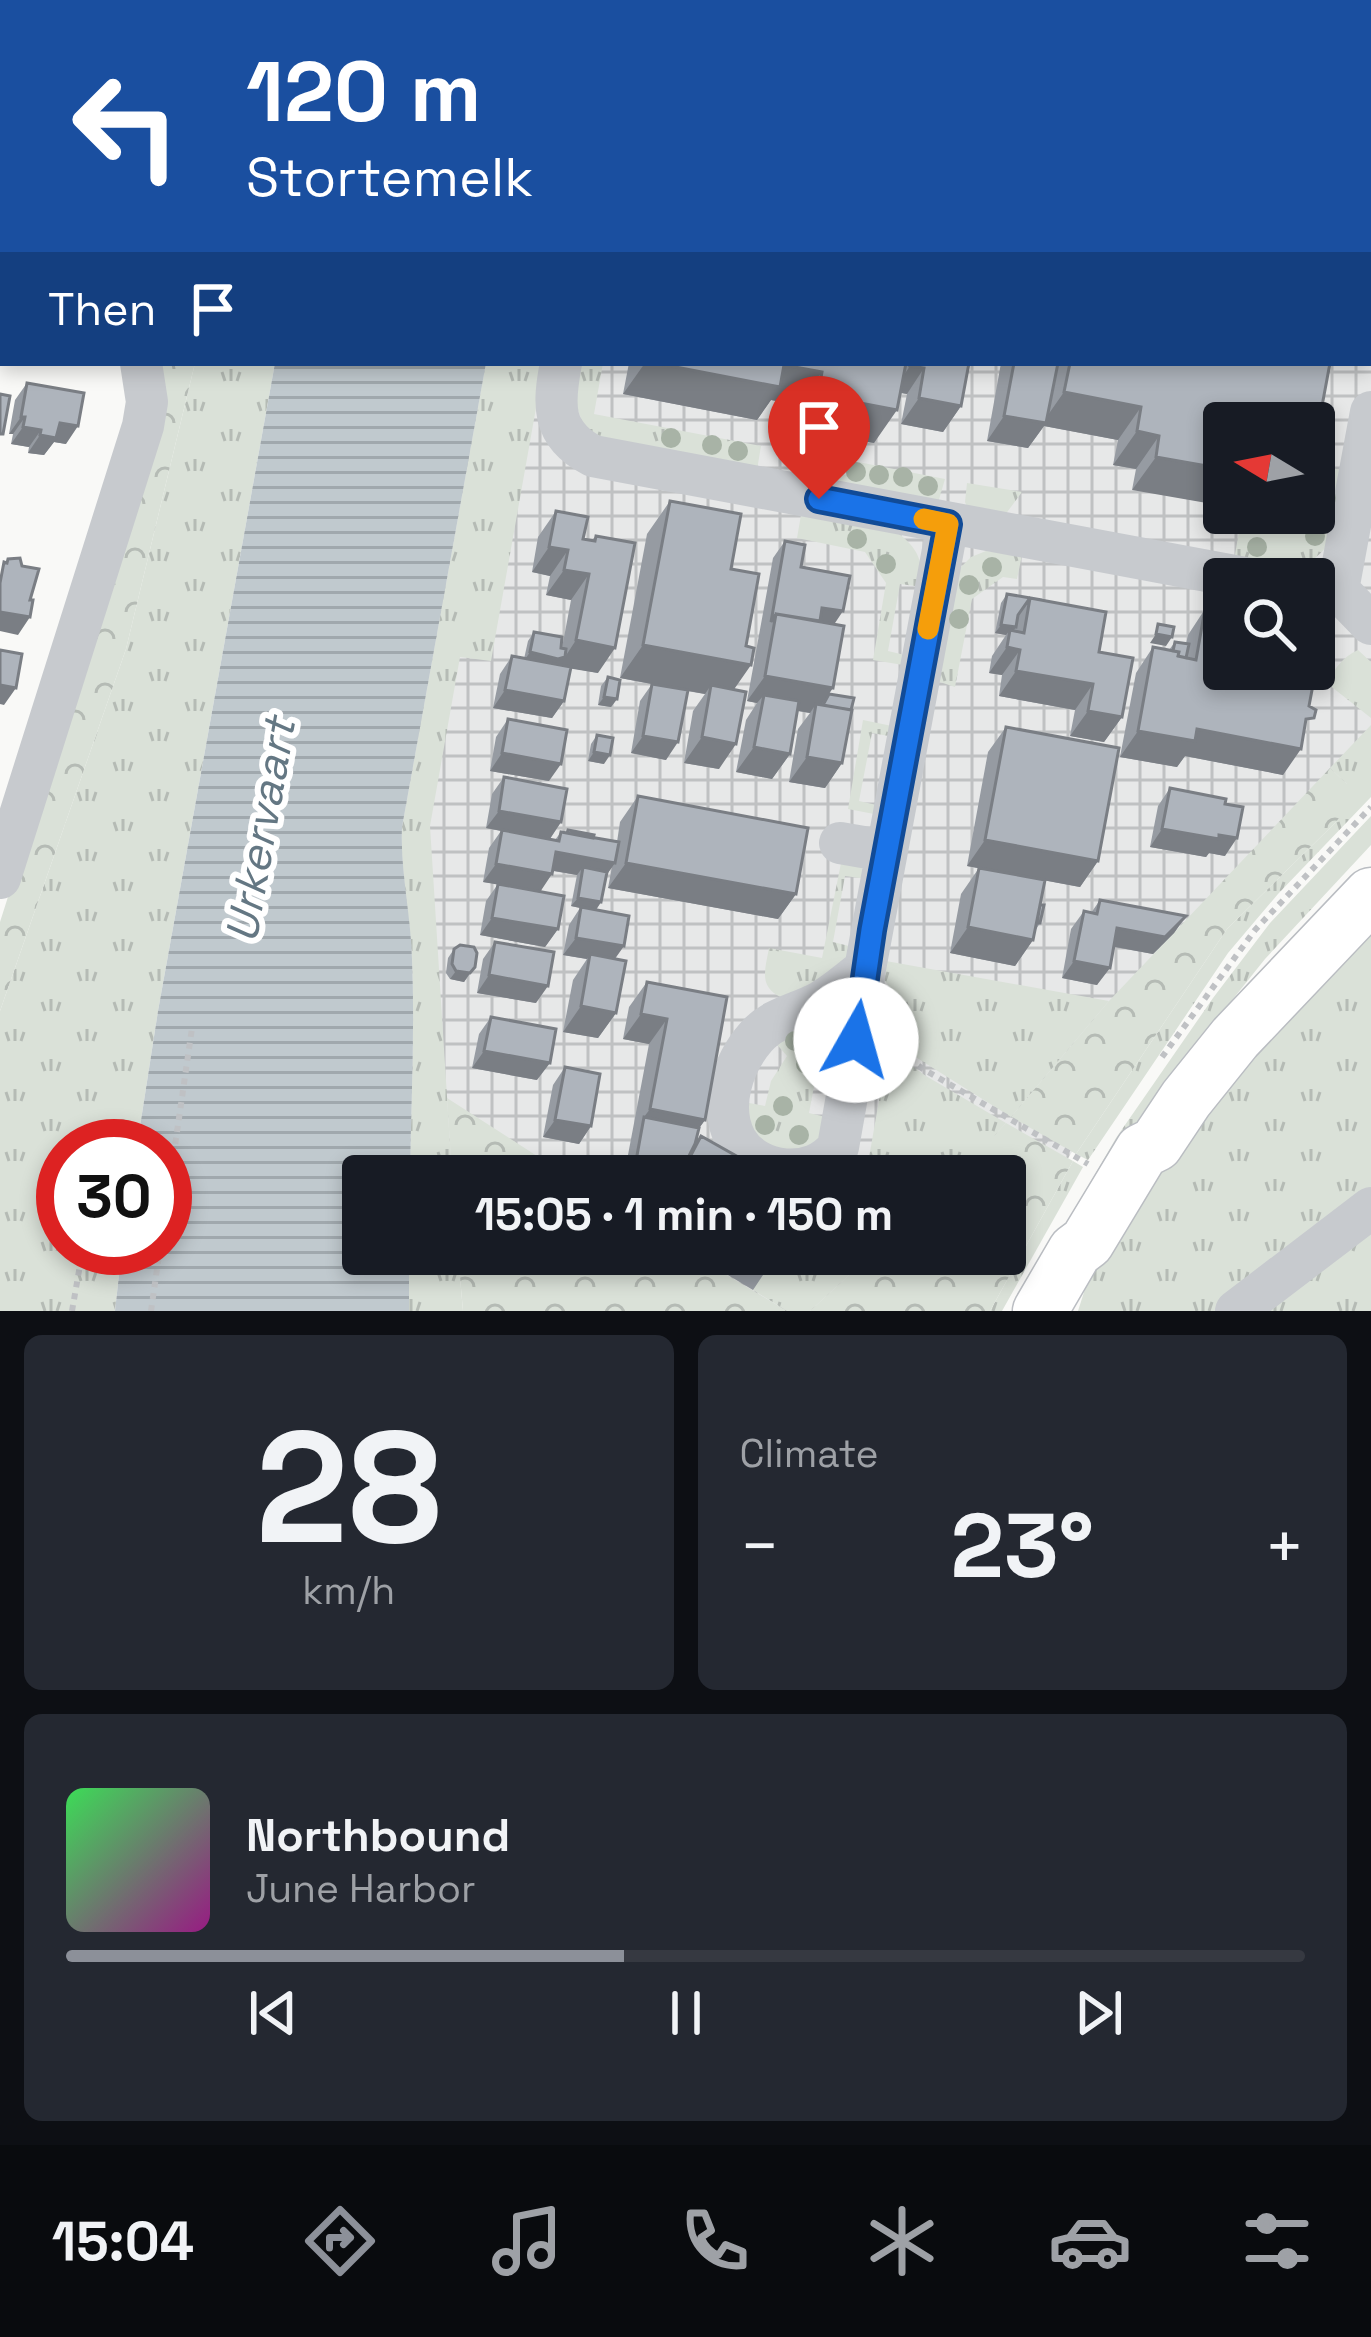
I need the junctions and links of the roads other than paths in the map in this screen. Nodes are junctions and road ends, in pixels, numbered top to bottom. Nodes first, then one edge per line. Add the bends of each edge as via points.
1 (141, 366) edge
2 (560, 366) edge
3 (1371, 412) edge
4 (1362, 507) edge
5 (948, 524) junction
6 (1335, 568) edge
7 (1203, 570) edge
8 (1335, 595) edge
9 (1371, 624) edge
10 (840, 843) dead end
11 (886, 851) junction
12 (1371, 857) edge
13 (0, 878) edge
14 (1371, 895) edge
15 (865, 969) junction
16 (1142, 1151) junction
17 (1371, 1208) edge
18 (1088, 1243) junction
19 (1040, 1311) edge
20 (1069, 1311) edge
21 (1236, 1311) edge

1 - 13 street via 143,426
2 - 5 street via 560,425 593,456
3 - 4 street
4 - 6 street
5 - 7 street
5 - 11 street
8 - 9 street
10 - 11 street
11 - 15 street
12 - 16 main road via 1222,1025 1142,1135
14 - 16 main road via 1235,1037 1156,1144
15 - 15 street via 838,1147 809,1169 788,1172 757,1159 737,1142 728,1114 738,1062 778,1018 820,1002
16 - 18 main road
17 - 21 street
18 - 19 main road via 1075,1251
18 - 20 main road

